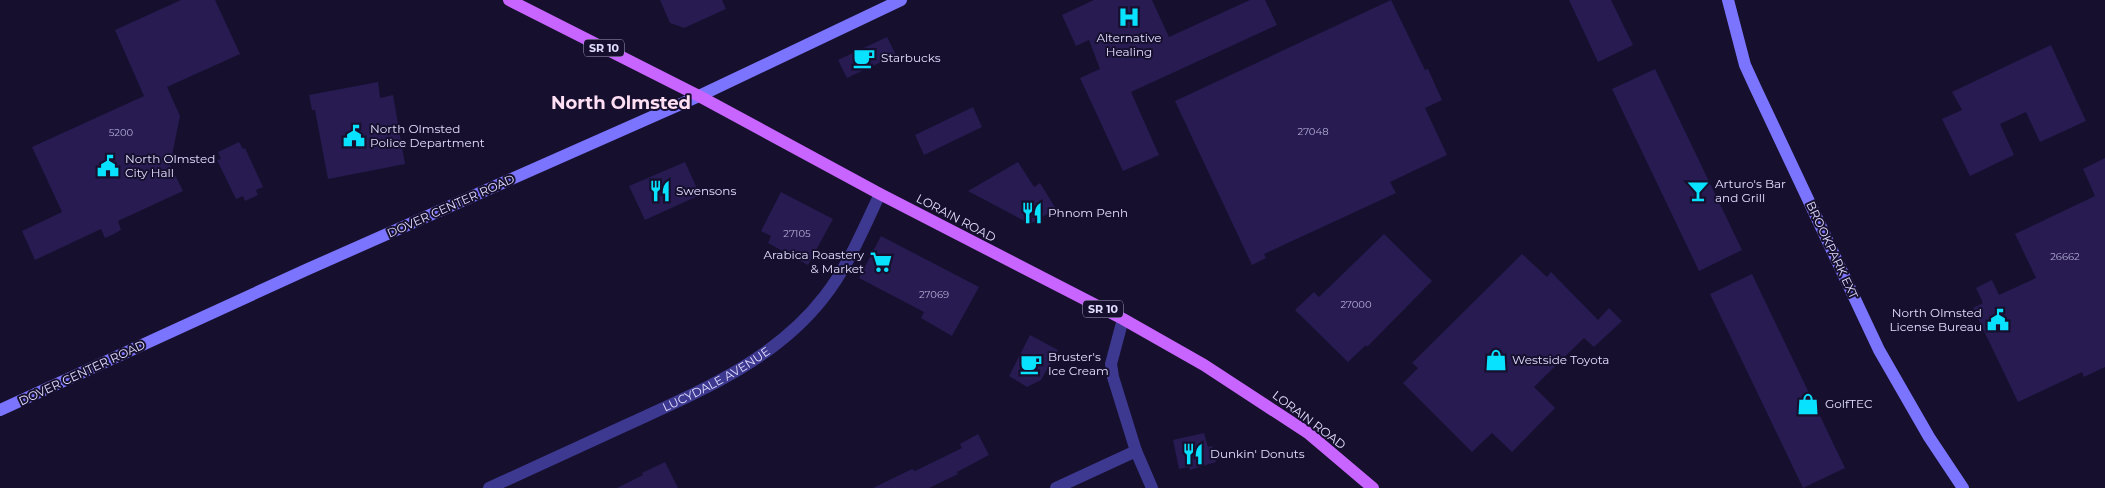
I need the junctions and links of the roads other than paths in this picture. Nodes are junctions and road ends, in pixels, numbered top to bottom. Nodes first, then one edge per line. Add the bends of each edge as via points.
1 (509, 0) edge
2 (902, 0) edge
3 (1728, 0) edge
4 (699, 96) junction
5 (880, 194) junction
6 (1123, 319) junction
7 (0, 410) edge
8 (1136, 451) junction
9 (488, 488) edge
10 (1056, 488) edge
11 (1152, 488) edge
12 (1373, 488) edge
13 (1963, 488) edge

1 - 4 main road, LORAIN ROAD / SR 10
2 - 4 street, DOVER CENTER ROAD
3 - 13 street, BROOKPARK EXT via 1745,65 1879,350 1929,437
4 - 5 main road, LORAIN ROAD / SR 10
4 - 7 street, DOVER CENTER ROAD via 316,265
5 - 6 main road, LORAIN ROAD / SR 10
5 - 9 street, LUCYDALE AVENUE via 824,297 798,327 758,359 692,395
6 - 8 street via 1111,364
6 - 12 main road, LORAIN ROAD / SR 10 via 1204,364 1258,399 1308,433
8 - 10 street
8 - 11 street

